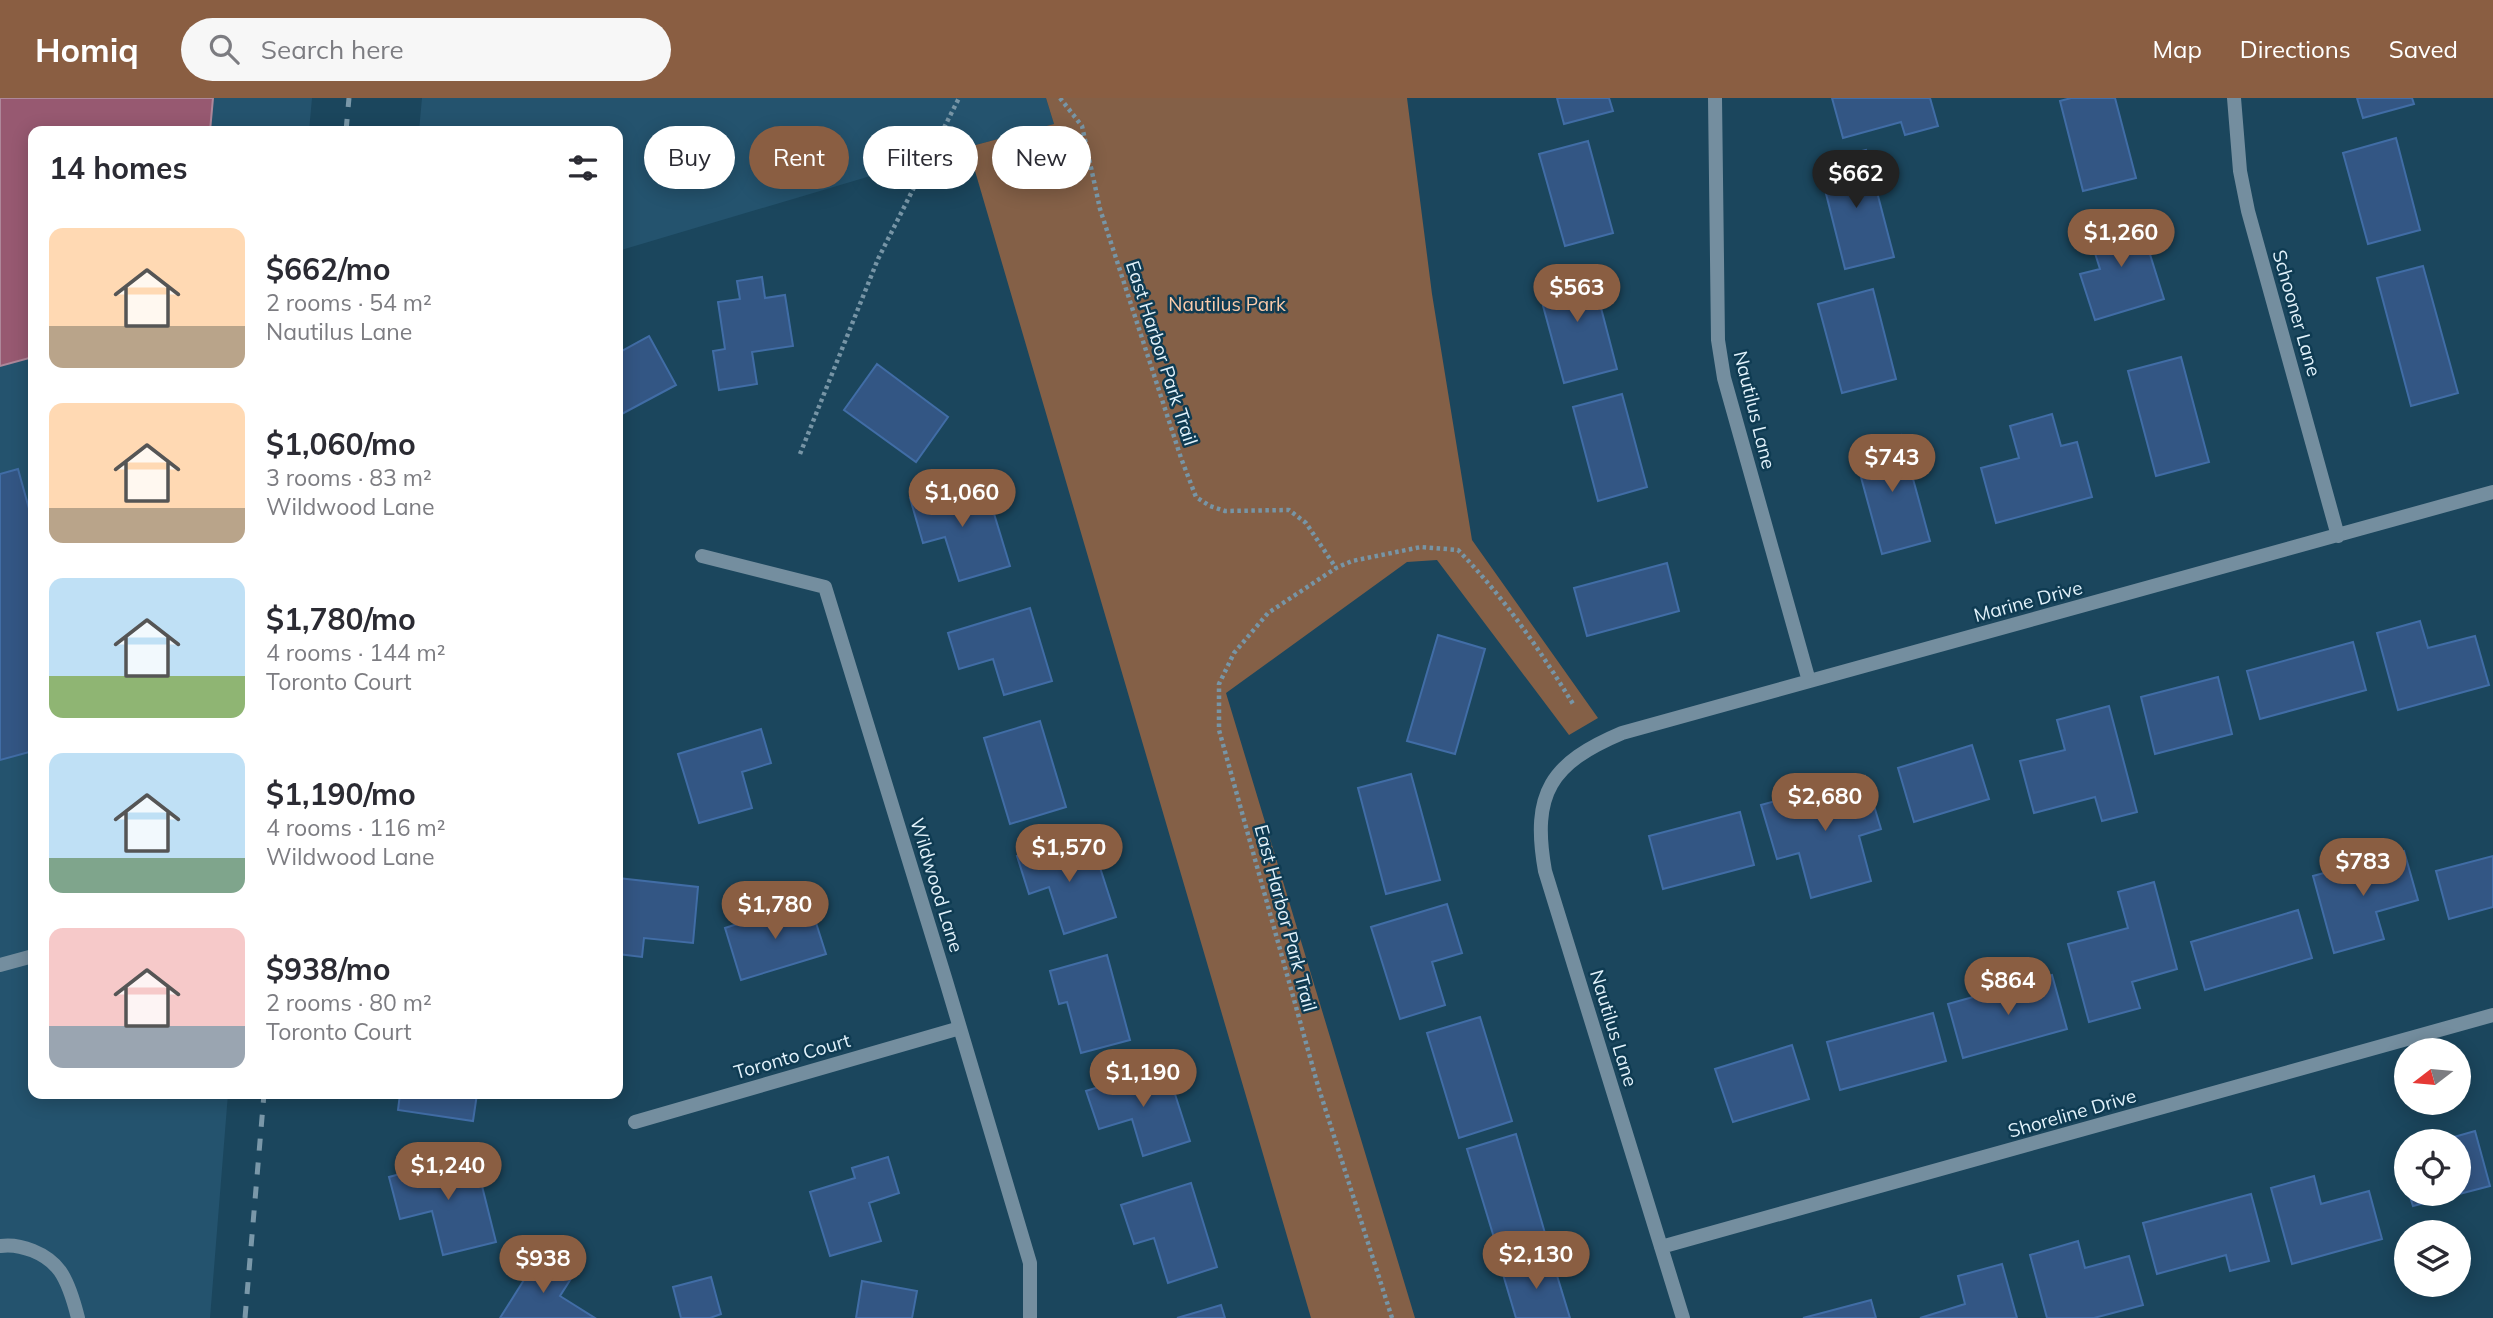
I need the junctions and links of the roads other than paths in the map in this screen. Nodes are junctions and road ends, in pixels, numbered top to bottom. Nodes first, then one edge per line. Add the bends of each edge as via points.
1 (1715, 98) edge
2 (2234, 98) edge
3 (2493, 492) edge
4 (2338, 536) junction
5 (702, 556) dead end
6 (1809, 681) junction
7 (1576, 755) joint
8 (28, 957) edge
9 (0, 965) edge
10 (2493, 1015) edge
11 (960, 1028) junction
12 (635, 1122) dead end
13 (0, 1245) edge
14 (1661, 1247) junction
15 (78, 1318) edge
16 (1030, 1318) edge
17 (1683, 1318) edge

1 - 6 street, Nautilus Lane via 1718,340 1724,378
2 - 4 street, Schooner Lane via 2248,211
3 - 4 street, Marine Drive
4 - 6 street, Marine Drive
5 - 11 street, Wildwood Lane via 825,587
6 - 7 street, Marine Drive via 1622,733
7 - 14 street, Nautilus Lane via 1550,788 1542,811 1541,851
8 - 9 street
10 - 14 street, Shoreline Drive
11 - 12 street, Toronto Court
11 - 16 street, Wildwood Lane via 1030,1263
13 - 15 street via 13,1244 41,1254 59,1270
14 - 17 street, Nautilus Lane

